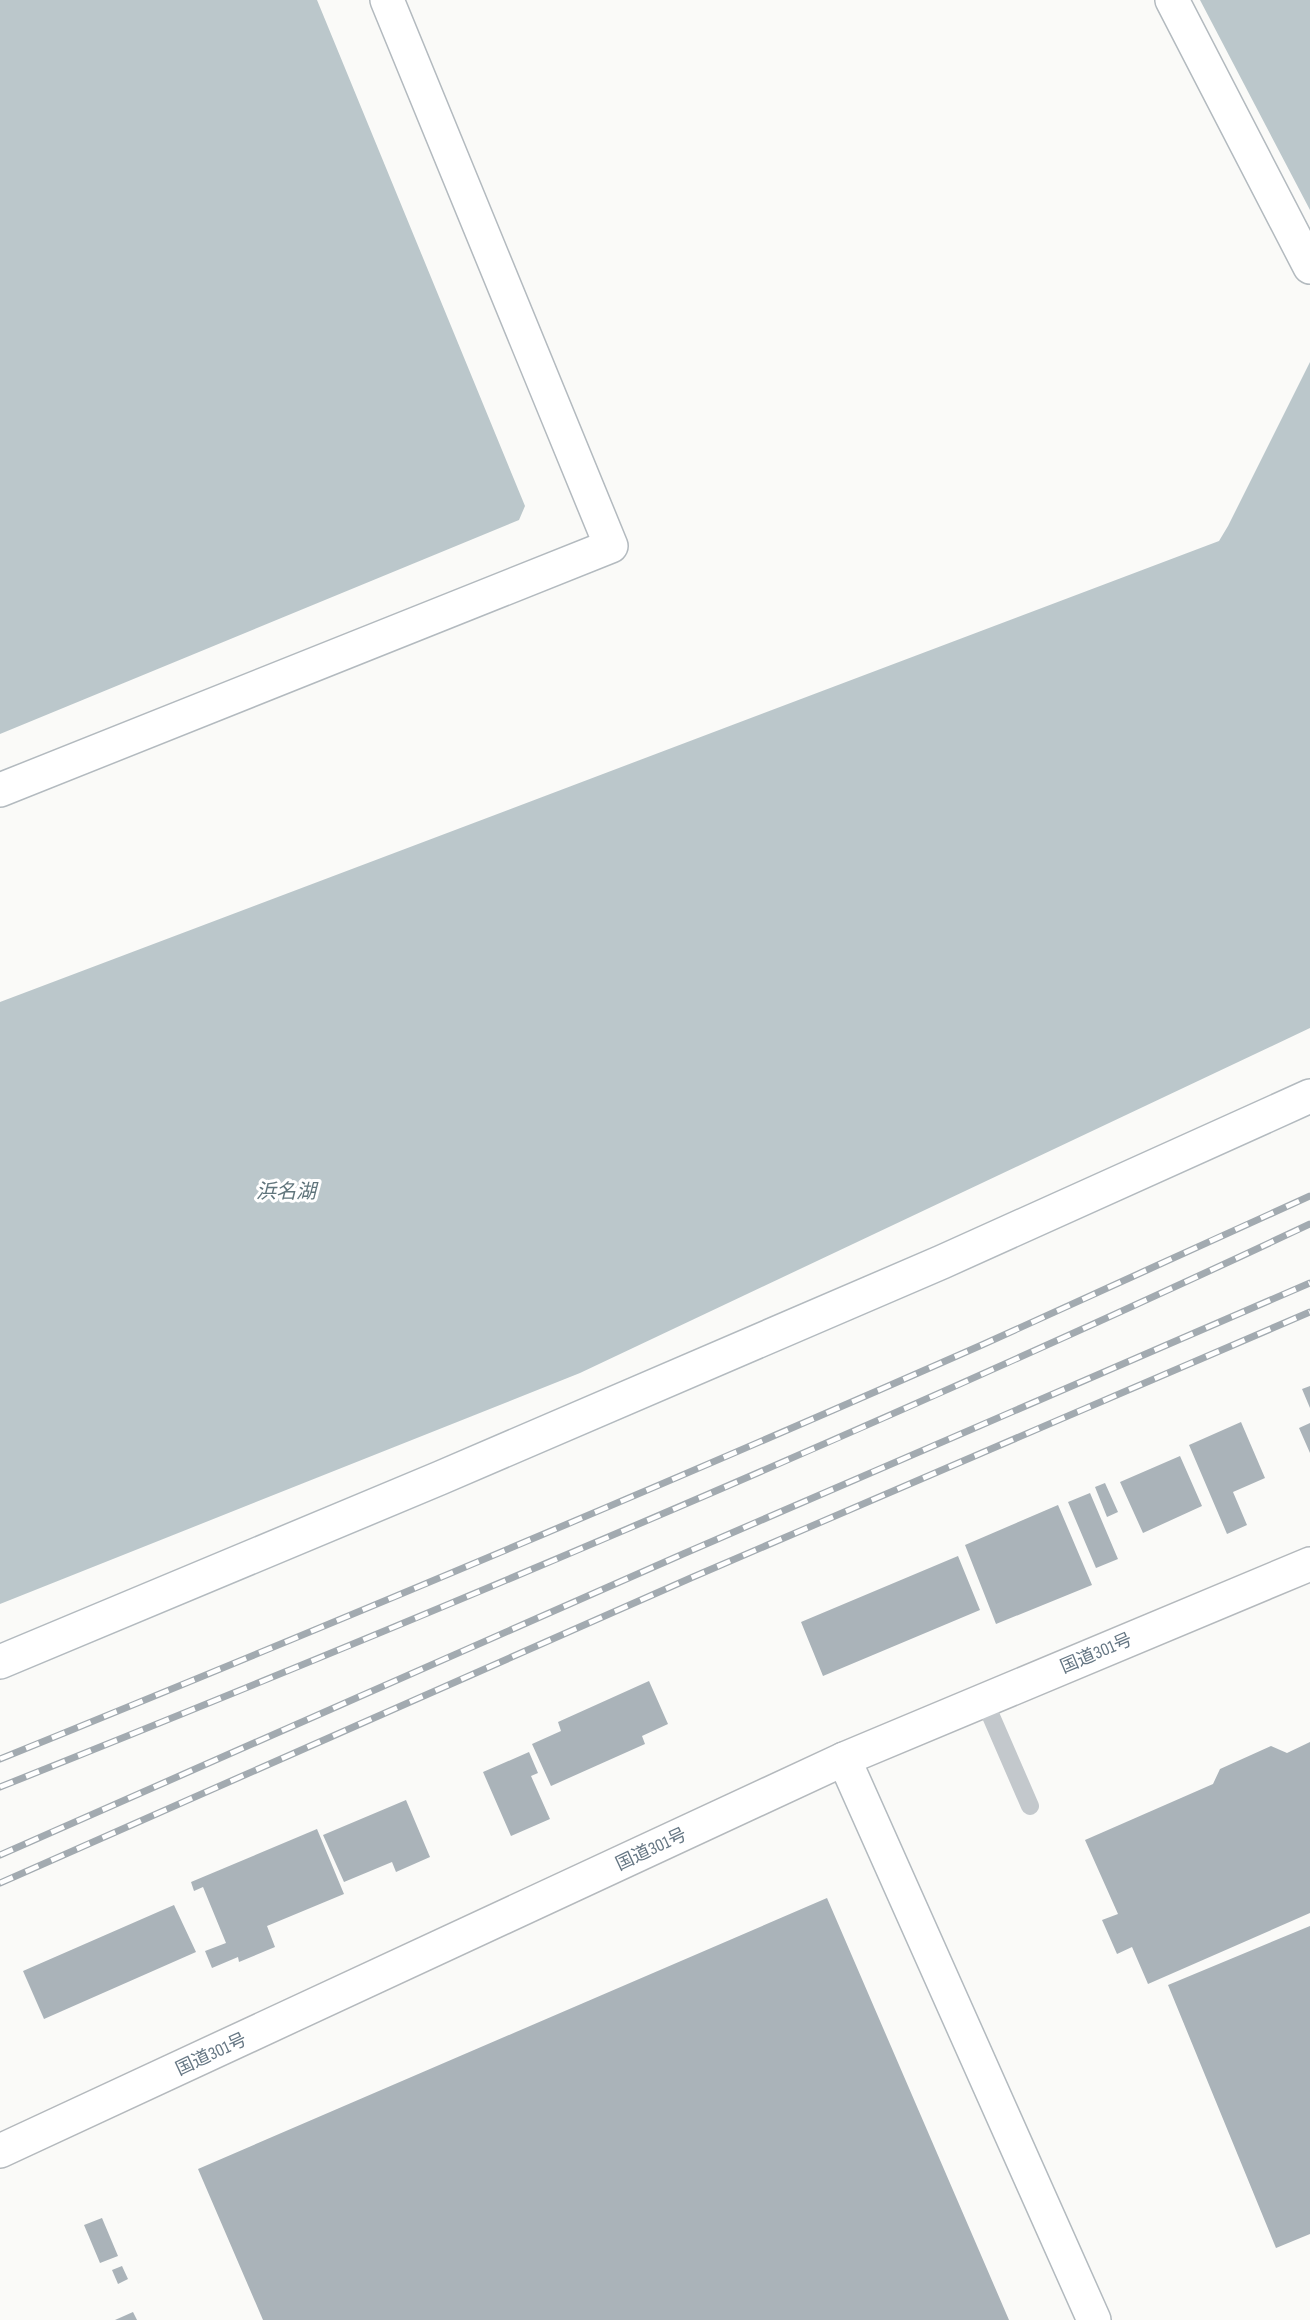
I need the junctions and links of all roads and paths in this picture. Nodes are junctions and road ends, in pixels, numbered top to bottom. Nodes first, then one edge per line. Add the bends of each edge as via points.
1 (387, 0) edge
2 (1172, 0) edge
3 (1310, 267) edge
4 (0, 790) edge
5 (1310, 1096) edge
6 (1310, 1563) edge
7 (0, 1662) edge
8 (984, 1700) junction
9 (844, 1759) junction
10 (1030, 1806) dead end
11 (0, 2151) edge
12 (1094, 2320) edge

1 - 4 main road via 611,546
2 - 3 main road
5 - 7 main road via 931,1267
6 - 8 main road, 国道301号
8 - 9 main road, 国道301号
8 - 10 lane
9 - 11 main road, 国道301号
9 - 12 main road

